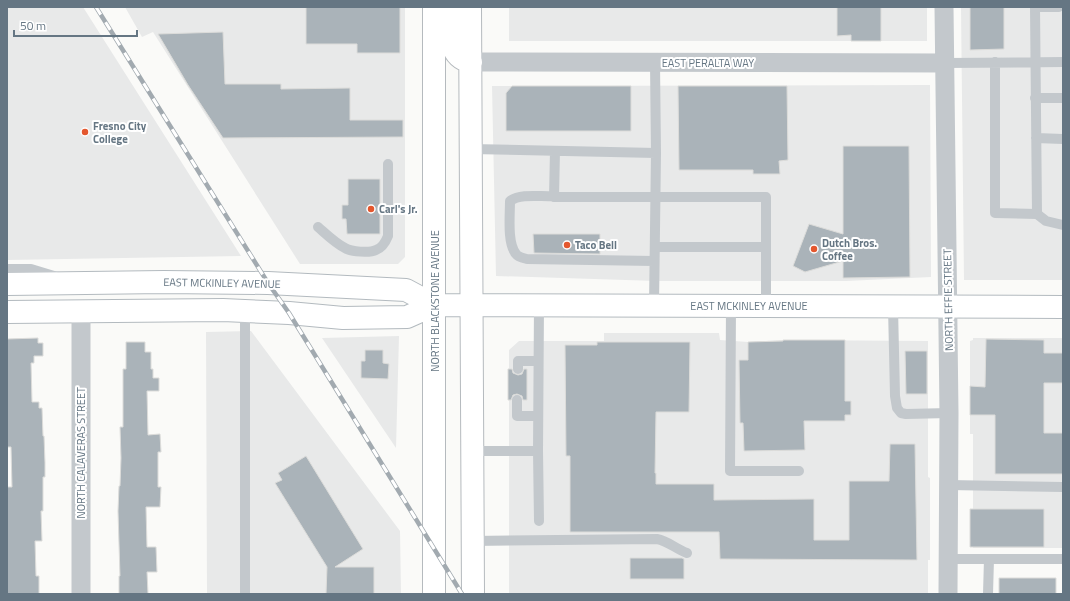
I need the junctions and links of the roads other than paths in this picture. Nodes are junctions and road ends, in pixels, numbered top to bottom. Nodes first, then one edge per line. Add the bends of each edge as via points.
1 (434, 7) edge
2 (451, 7) edge
3 (470, 7) edge
4 (944, 7) edge
5 (1035, 7) edge
6 (1059, 7) edge
7 (471, 62) junction
8 (995, 62) junction
9 (1035, 62) junction
10 (1063, 62) edge
11 (655, 63) junction
12 (945, 63) junction
13 (1035, 98) junction
14 (1063, 98) edge
15 (1036, 138) junction
16 (1063, 139) edge
17 (471, 149) junction
18 (555, 150) junction
19 (656, 153) junction
20 (388, 164) dead end
21 (554, 196) junction
22 (655, 197) junction
23 (1037, 214) junction
24 (1063, 225) edge
25 (318, 227) dead end
26 (655, 247) junction
27 (766, 247) junction
28 (654, 261) junction
29 (7, 269) edge
30 (218, 282) junction
31 (7, 284) edge
32 (77, 284) junction
33 (7, 294) edge
34 (434, 304) junction
35 (471, 305) junction
36 (539, 305) junction
37 (654, 306) junction
38 (731, 306) junction
39 (766, 306) junction
40 (893, 307) junction
41 (948, 307) junction
42 (1063, 307) edge
43 (81, 311) junction
44 (245, 311) junction
45 (7, 312) edge
46 (538, 362) junction
47 (518, 369) dead end
48 (517, 400) dead end
49 (949, 413) junction
50 (538, 416) junction
51 (472, 451) junction
52 (538, 451) junction
53 (798, 471) dead end
54 (948, 485) junction
55 (1063, 487) edge
56 (539, 521) dead end
57 (472, 541) junction
58 (687, 553) dead end
59 (948, 559) junction
60 (989, 559) junction
61 (1063, 559) edge
62 (81, 594) edge
63 (245, 594) edge
64 (434, 594) edge
65 (473, 594) edge
66 (948, 594) edge
67 (988, 594) edge

1 - 34 main road, NORTH BLACKSTONE AVENUE
2 - 7 main road via 454,50 464,61
3 - 7 main road
4 - 12 street, NORTH EFFIE STREET
5 - 6 lane
5 - 9 lane
7 - 11 street, EAST PERALTA WAY
7 - 17 main road
8 - 9 lane
8 - 12 lane
8 - 23 lane via 995,213
9 - 10 lane
9 - 13 lane
11 - 12 street, EAST PERALTA WAY
11 - 19 lane
12 - 41 street, NORTH EFFIE STREET
13 - 14 lane
13 - 15 lane
15 - 16 lane
15 - 23 lane
17 - 18 lane
17 - 35 main road
18 - 19 lane
18 - 21 lane
19 - 22 lane
20 - 25 lane via 388,236 379,248 375,251 346,250
21 - 22 lane
21 - 28 lane via 522,197 510,202 512,247 517,256 527,259
22 - 26 lane
22 - 27 lane via 766,197
23 - 24 lane via 1046,221
26 - 27 lane
26 - 28 lane
27 - 39 lane
28 - 37 lane
29 - 32 lane via 31,269
30 - 32 main road, EAST MCKINLEY AVENUE
30 - 34 main road, EAST MCKINLEY AVENUE via 406,290
30 - 43 main road via 173,294 107,297 92,301
31 - 32 main road, EAST MCKINLEY AVENUE
32 - 33 main road
34 - 35 main road, EAST MCKINLEY AVENUE
34 - 44 main road, EAST MCKINLEY AVENUE via 407,317 343,318
34 - 64 main road, NORTH BLACKSTONE AVENUE
35 - 36 main road, EAST MCKINLEY AVENUE
35 - 51 main road
36 - 37 main road, EAST MCKINLEY AVENUE
36 - 46 lane
37 - 38 main road, EAST MCKINLEY AVENUE
38 - 39 main road, EAST MCKINLEY AVENUE
38 - 53 lane via 730,471
39 - 40 main road, EAST MCKINLEY AVENUE
40 - 41 main road, EAST MCKINLEY AVENUE
40 - 49 lane via 897,408 900,413 906,414
41 - 42 main road, EAST MCKINLEY AVENUE
41 - 49 street, NORTH EFFIE STREET
43 - 44 main road, EAST MCKINLEY AVENUE
43 - 45 main road, EAST MCKINLEY AVENUE
43 - 62 street, NORTH CALAVERAS STREET
44 - 63 lane
46 - 47 lane via 518,362
46 - 50 lane
48 - 50 lane via 517,416
49 - 54 street, NORTH EFFIE STREET
50 - 52 lane
51 - 52 lane
51 - 57 main road
52 - 56 lane
54 - 55 lane
54 - 59 street, NORTH EFFIE STREET
57 - 58 lane via 657,539 664,540
57 - 65 main road
59 - 60 lane
59 - 66 street, NORTH EFFIE STREET
60 - 61 lane
60 - 67 lane

